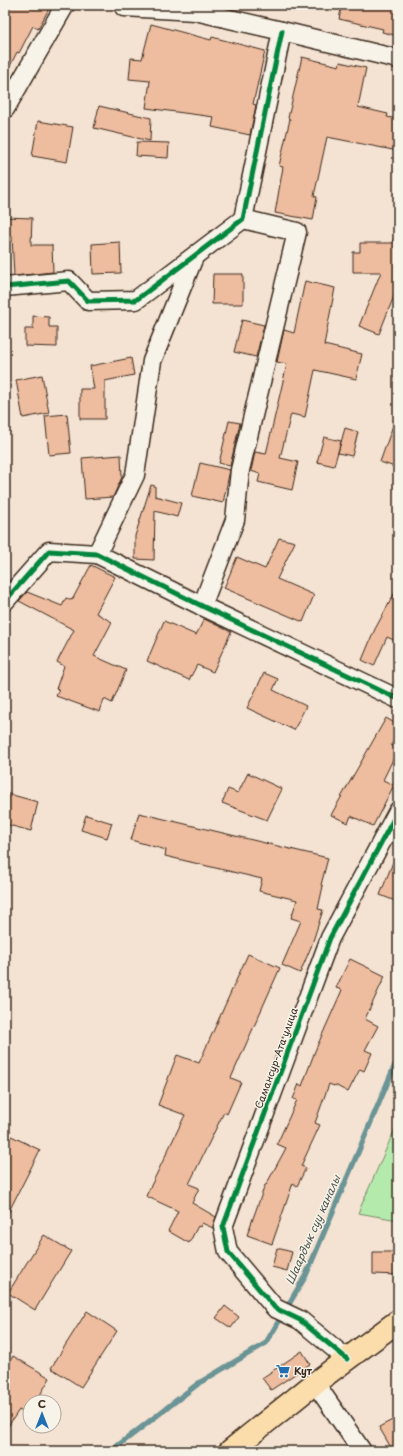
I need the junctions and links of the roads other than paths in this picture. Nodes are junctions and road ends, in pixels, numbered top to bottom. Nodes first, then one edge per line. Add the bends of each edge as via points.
1 (65, 5) edge
2 (124, 5) edge
3 (196, 8) edge
4 (282, 30) junction
5 (398, 59) edge
6 (5, 109) edge
7 (243, 219) junction
8 (194, 257) junction
9 (5, 287) edge
10 (98, 554) junction
11 (5, 601) edge
12 (202, 606) junction
13 (398, 699) edge
14 (398, 811) edge
15 (398, 1321) edge
16 (347, 1359) junction
17 (315, 1383) junction
18 (230, 1451) edge
19 (362, 1451) edge

1 - 6 street
2 - 3 street
3 - 4 street
4 - 5 street
4 - 7 street
7 - 8 street
7 - 12 street via 297,232 240,470 235,520
8 - 9 street via 136,300 88,301 69,281
8 - 10 street via 152,361 135,475
10 - 11 street via 49,551
10 - 12 street
12 - 13 street
14 - 16 street, Самансур-Ата улица via 330,938 222,1227 228,1252 275,1308 300,1320
15 - 16 main road
16 - 17 main road
17 - 18 main road
17 - 19 street

